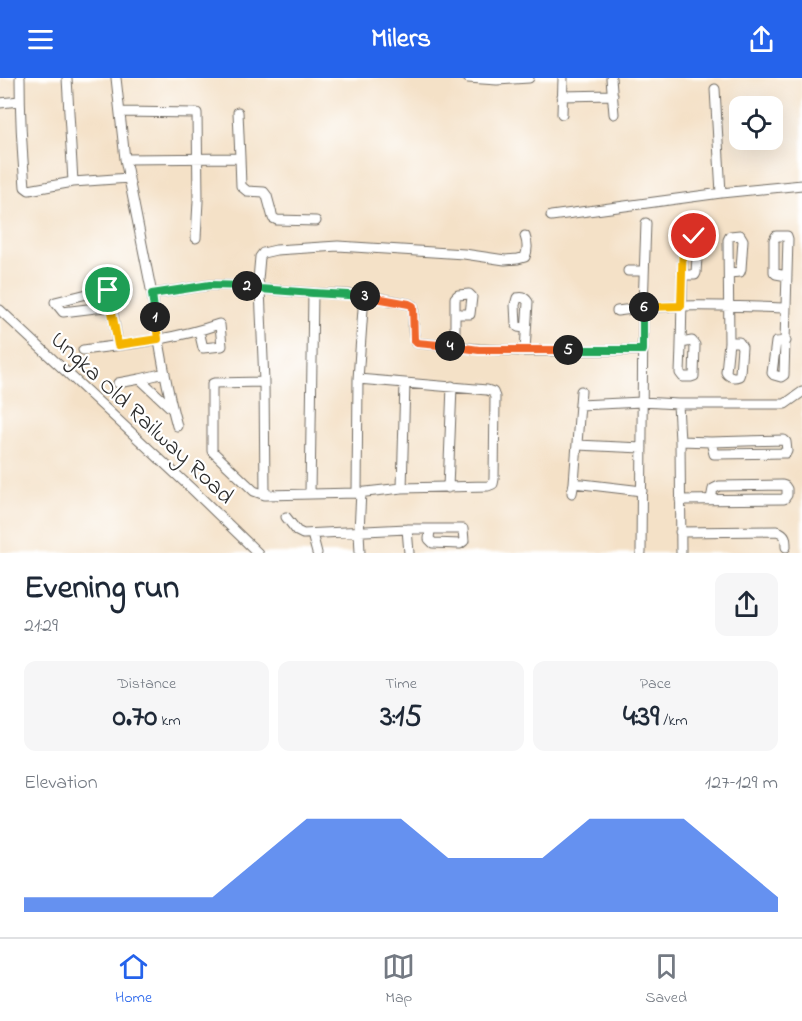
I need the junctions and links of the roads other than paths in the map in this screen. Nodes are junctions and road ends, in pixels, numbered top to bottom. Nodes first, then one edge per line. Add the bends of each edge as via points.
1 (20, 78) edge
2 (67, 78) edge
3 (116, 78) edge
4 (468, 78) edge
5 (479, 78) edge
6 (528, 78) edge
7 (563, 78) edge
8 (611, 78) edge
9 (715, 88) dead end
10 (613, 95) junction
11 (562, 96) junction
12 (20, 101) junction
13 (0, 103) edge
14 (120, 112) junction
15 (238, 112) dead end
16 (562, 114) dead end
17 (614, 114) dead end
18 (197, 158) junction
19 (240, 158) junction
20 (125, 159) junction
21 (129, 178) junction
22 (73, 182) junction
23 (802, 185) edge
24 (721, 193) junction
25 (551, 216) dead end
26 (316, 221) dead end
27 (646, 224) dead end
28 (525, 236) dead end
29 (196, 238) dead end
30 (628, 271) dead end
31 (644, 271) junction
32 (729, 273) dead end
33 (682, 275) dead end
34 (787, 276) dead end
35 (260, 289) junction
36 (313, 293) junction
37 (152, 294) junction
38 (364, 295) junction
39 (111, 306) junction
40 (681, 306) junction
41 (728, 306) junction
42 (643, 307) junction
43 (786, 308) junction
44 (0, 310) edge
45 (617, 311) dead end
46 (455, 314) dead end
47 (525, 328) dead end
48 (199, 331) dead end
49 (158, 339) junction
50 (786, 340) dead end
51 (729, 342) dead end
52 (681, 343) dead end
53 (118, 345) junction
54 (455, 346) junction
55 (83, 350) dead end
56 (643, 350) junction
57 (525, 351) junction
58 (165, 373) junction
59 (140, 379) junction
60 (358, 379) junction
61 (264, 382) junction
62 (118, 383) dead end
63 (405, 383) junction
64 (452, 386) junction
65 (581, 391) dead end
66 (802, 392) edge
67 (642, 402) junction
68 (678, 404) junction
69 (580, 405) junction
70 (172, 409) junction
71 (177, 426) dead end
72 (680, 441) junction
73 (711, 442) junction
74 (577, 445) junction
75 (642, 448) junction
76 (402, 488) junction
77 (448, 488) junction
78 (642, 491) junction
79 (359, 492) junction
80 (310, 493) junction
81 (265, 495) junction
82 (711, 499) junction
83 (680, 500) junction
84 (286, 517) dead end
85 (407, 529) junction
86 (430, 530) dead end
87 (359, 531) junction
88 (680, 532) junction
89 (312, 534) junction
90 (786, 547) dead end
91 (258, 553) edge
92 (317, 553) edge
93 (360, 553) edge
94 (409, 553) edge
95 (641, 553) edge
96 (681, 553) edge

1 - 12 street
2 - 22 street
3 - 14 street
4 - 5 street
5 - 6 street
7 - 11 street
8 - 10 street
9 - 24 street
10 - 11 street
10 - 17 street
11 - 16 street
12 - 13 street
12 - 22 street via 25,187
14 - 18 street via 198,113
14 - 20 street
15 - 19 street
18 - 19 street
18 - 20 street
18 - 29 street
19 - 26 street via 242,186 247,191 264,192 273,218
20 - 21 street
21 - 22 street
21 - 37 street
23 - 24 street
24 - 25 street
27 - 31 street
28 - 35 street via 525,257 505,260 338,246 263,253 258,266
30 - 31 street
31 - 42 street
32 - 41 street
33 - 40 street
34 - 43 street
35 - 36 street
35 - 37 street via 210,285
35 - 61 street
36 - 38 street
36 - 80 street
37 - 49 street
38 - 54 street via 413,306 417,343
38 - 60 street
39 - 39 street via 107,289 55,302 63,312
39 - 53 street
40 - 41 street
40 - 42 street
40 - 52 street
41 - 43 street
41 - 51 street
42 - 45 street
42 - 56 street
43 - 50 street
44 - 91 street, Ungka Old Railway Road
46 - 54 street
47 - 57 street
48 - 49 street
49 - 53 street
49 - 58 street
53 - 55 street
54 - 57 street
56 - 57 street
56 - 67 street
58 - 59 street
58 - 70 street
59 - 62 street
59 - 70 street
60 - 63 street
60 - 79 street
61 - 81 street
61 - 81 street via 213,383 212,451 254,491
63 - 64 street
63 - 76 street
64 - 77 street
64 - 77 street via 493,392 494,479 489,486
65 - 69 street
66 - 68 street via 785,404
67 - 68 street
67 - 69 street
67 - 75 street
68 - 72 street
69 - 74 street
70 - 71 street
72 - 73 street
72 - 83 street
73 - 73 street via 784,440 787,450 714,454
74 - 75 street
74 - 78 street via 573,488
75 - 78 street
76 - 77 street
76 - 79 street
78 - 95 street
79 - 80 street
79 - 87 street
80 - 81 street
82 - 82 street via 784,499 787,489 782,485 719,486 713,489
82 - 83 street
83 - 88 street
84 - 89 street via 300,533
85 - 86 street
85 - 87 street
85 - 94 street
87 - 89 street
87 - 93 street
88 - 90 street via 777,531 786,537
88 - 96 street
89 - 92 street

